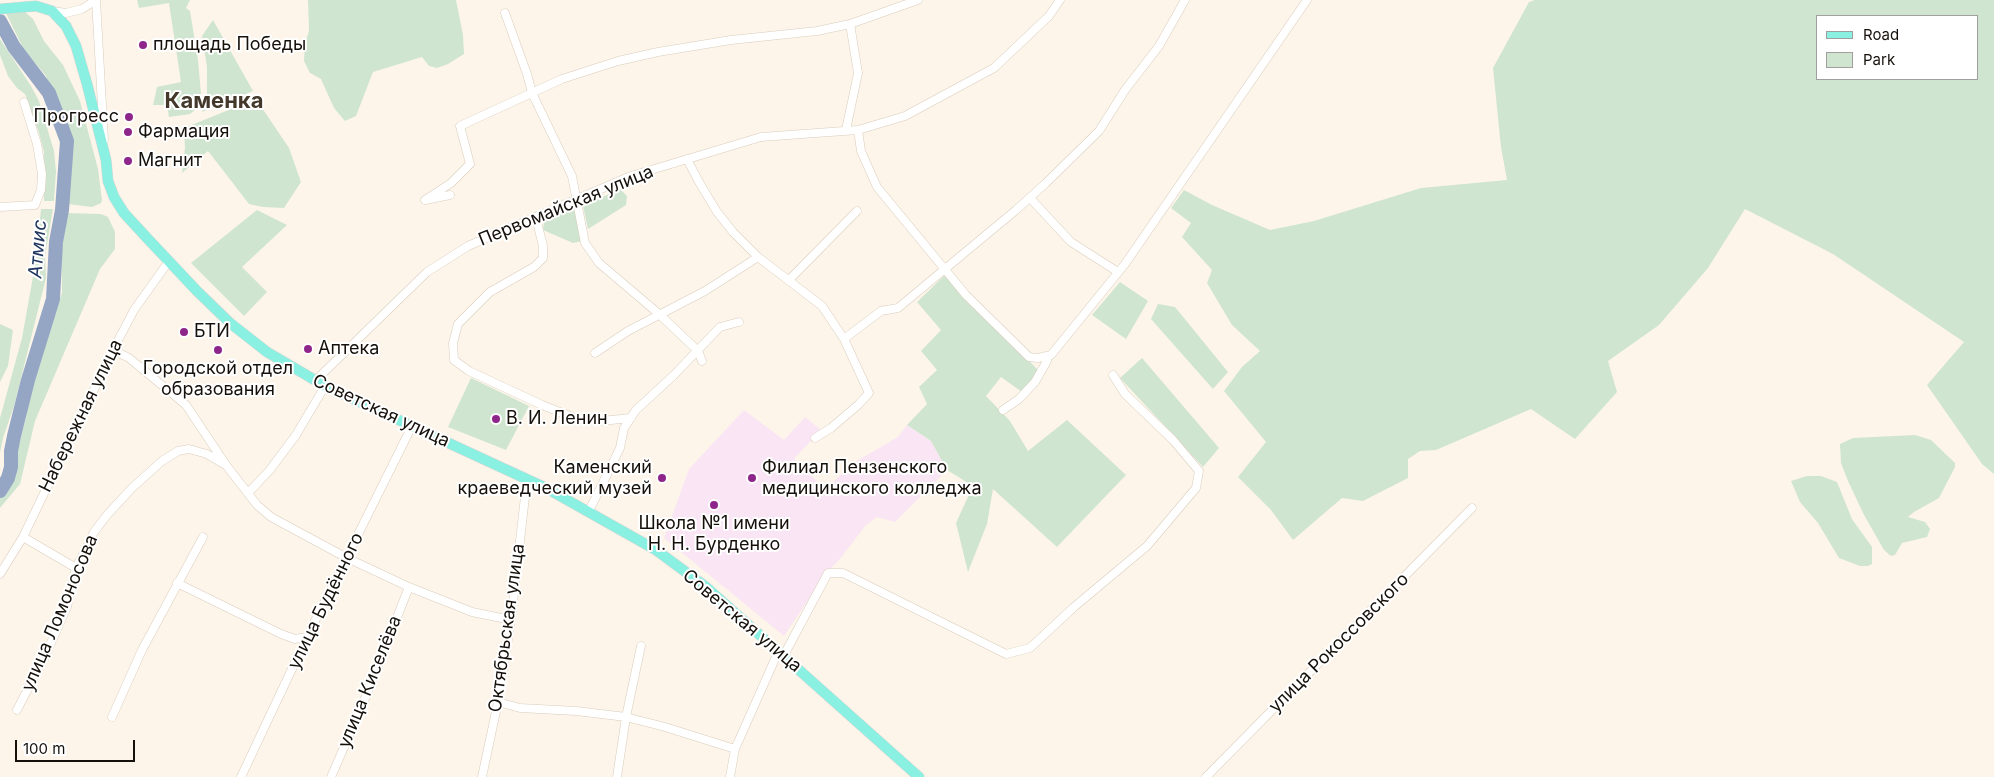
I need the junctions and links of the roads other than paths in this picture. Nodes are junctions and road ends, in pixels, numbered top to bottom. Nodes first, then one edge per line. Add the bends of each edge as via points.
1 (96, 0) edge
2 (918, 0) edge
3 (1060, 0) edge
4 (1185, 0) edge
5 (1307, 0) edge
6 (0, 9) edge
7 (52, 11) junction
8 (505, 13) dead end
9 (850, 24) junction
10 (532, 93) junction
11 (24, 102) dead end
12 (846, 130) junction
13 (858, 130) junction
14 (687, 159) junction
15 (106, 160) junction
16 (450, 195) dead end
17 (1030, 198) junction
18 (577, 200) junction
19 (0, 207) edge
20 (857, 211) dead end
21 (536, 218) junction
22 (758, 257) junction
23 (169, 261) junction
24 (944, 268) junction
25 (1118, 272) junction
26 (789, 280) junction
27 (659, 314) junction
28 (739, 322) dead end
29 (844, 339) junction
30 (113, 350) junction
31 (698, 351) junction
32 (595, 353) dead end
33 (1047, 356) junction
34 (702, 361) dead end
35 (1113, 375) dead end
36 (321, 383) junction
37 (1003, 410) dead end
38 (631, 418) junction
39 (412, 426) junction
40 (815, 438) dead end
41 (226, 465) junction
42 (527, 479) junction
43 (248, 493) junction
44 (1472, 508) dead end
45 (589, 511) junction
46 (23, 536) junction
47 (203, 537) dead end
48 (348, 558) junction
49 (76, 568) junction
50 (0, 574) edge
51 (176, 584) junction
52 (409, 587) junction
53 (511, 620) junction
54 (307, 637) junction
55 (641, 646) dead end
56 (781, 653) junction
57 (498, 702) junction
58 (17, 710) dead end
59 (112, 717) dead end
60 (626, 717) junction
61 (735, 749) junction
62 (241, 777) edge
63 (331, 777) edge
64 (482, 777) edge
65 (616, 777) edge
66 (730, 777) edge
67 (919, 777) edge
68 (1206, 777) edge

1 - 7 street, Советская улица via 82,9 66,13
1 - 15 street, Советская улица
2 - 9 street
3 - 13 street, Первомайская улица via 1049,16 994,68 905,116
4 - 17 street via 1159,46 1099,131
5 - 25 street
6 - 7 main road via 36,6
7 - 15 main road, Советская улица via 66,26 76,46
8 - 10 street
9 - 10 street via 658,52 562,79
9 - 12 street via 858,73
10 - 16 street via 460,126 470,164 451,184 425,200
10 - 18 street via 572,176
11 - 19 street via 37,144 41,190 34,205
12 - 13 street, Первомайская улица
12 - 14 street, Первомайская улица via 761,137
13 - 24 street via 861,151 877,187
14 - 18 street, Первомайская улица via 630,176
14 - 22 street via 717,212
15 - 23 main road, Советская улица via 114,197 124,213
17 - 24 street
17 - 25 street via 1071,242
18 - 21 street, Первомайская улица
18 - 27 street via 586,243 600,263
20 - 26 street
21 - 36 street, Первомайская улица via 468,246 428,272
21 - 38 street via 543,258 534,267 490,292 458,324 452,343 454,360 470,371 576,418 601,421
22 - 26 street
22 - 27 street via 704,291
23 - 30 street, Набережная улица via 134,310
23 - 36 main road, Советская улица via 230,323 267,352
24 - 29 street via 898,308 881,311
24 - 33 street via 966,295 1029,357
25 - 33 street
26 - 29 street via 822,306
27 - 31 street
27 - 32 street
28 - 31 street via 720,327
29 - 40 street via 869,393 831,428
30 - 41 street via 129,358 186,405
30 - 46 street, Набережная улица
31 - 34 street
31 - 38 street
33 - 37 street via 1035,382
35 - 56 street via 1125,394 1173,440 1198,471 1196,488 1147,546 1030,648 1006,654 843,573 828,573
36 - 39 main road, Советская улица
36 - 43 street, Первомайская улица via 296,435
38 - 45 street
39 - 42 main road, Советская улица
39 - 48 street, улица Будённого
41 - 43 street
41 - 49 street, улица Ломоносова via 207,454 189,449 178,451 162,461 107,515 94,532
42 - 45 main road, Советская улица
42 - 53 street, Октябрьская улица
43 - 48 street via 271,517
44 - 68 street, улица Рокоссовского
45 - 56 main road, Советская улица via 656,550 706,587
46 - 49 street
46 - 50 street, Набережная улица
47 - 51 street
48 - 52 street
48 - 54 street, улица Будённого
49 - 58 street, улица Ломоносова via 67,607
51 - 54 street via 281,634
51 - 59 street
52 - 53 street via 472,612
52 - 63 street, улица Киселёва
53 - 57 street, Октябрьская улица
54 - 62 street, улица Будённого
55 - 60 street
56 - 61 street
56 - 67 main road, Советская улица
57 - 60 street via 520,708
57 - 64 street, Октябрьская улица
60 - 61 street
60 - 65 street
61 - 66 street

